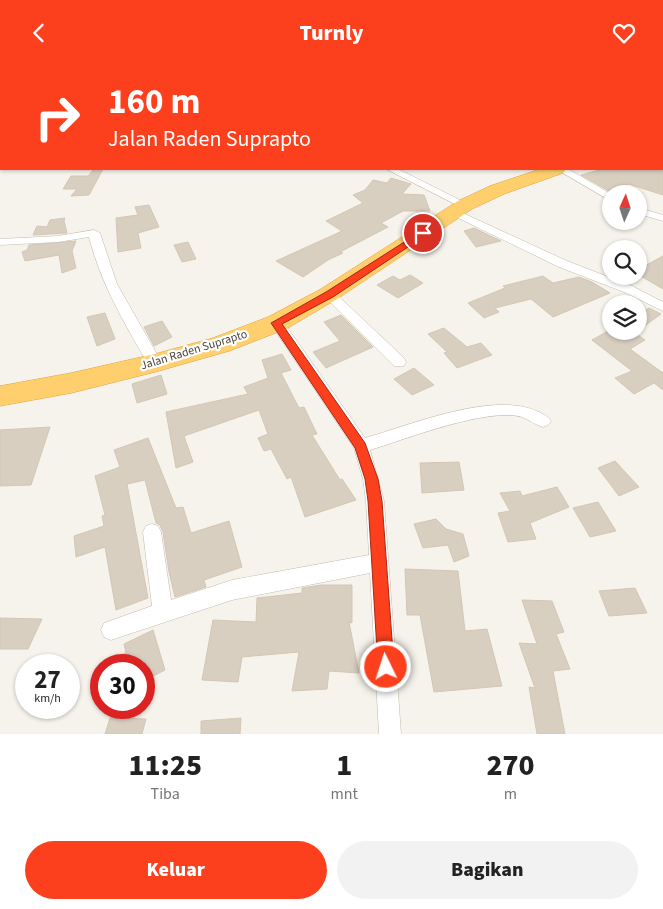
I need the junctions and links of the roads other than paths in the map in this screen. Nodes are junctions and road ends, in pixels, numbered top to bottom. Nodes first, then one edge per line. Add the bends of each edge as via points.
1 (392, 170) edge
2 (555, 170) edge
3 (563, 170) edge
4 (602, 194) edge
5 (460, 209) junction
6 (648, 214) edge
7 (663, 218) edge
8 (0, 243) edge
9 (329, 295) junction
10 (660, 301) edge
11 (276, 323) junction
12 (399, 362) dead end
13 (154, 363) junction
14 (0, 396) edge
15 (543, 421) dead end
16 (360, 446) junction
17 (152, 532) dead end
18 (379, 562) junction
19 (163, 613) junction
20 (111, 630) dead end
21 (390, 734) edge

1 - 5 street
2 - 5 highway, Jalan Raden Suprapto via 497,190
3 - 4 street
5 - 9 highway, Jalan Raden Suprapto
5 - 10 street via 563,264
6 - 7 street
8 - 13 street via 94,233 98,254 118,301
9 - 11 highway, Jalan Raden Suprapto
9 - 12 street
11 - 13 highway, Jalan Raden Suprapto via 220,345
11 - 16 street
13 - 14 highway, Jalan Raden Suprapto
15 - 16 street via 512,410 475,412
16 - 18 street via 375,501
17 - 19 street
18 - 19 street via 232,590
18 - 21 street
19 - 20 street

